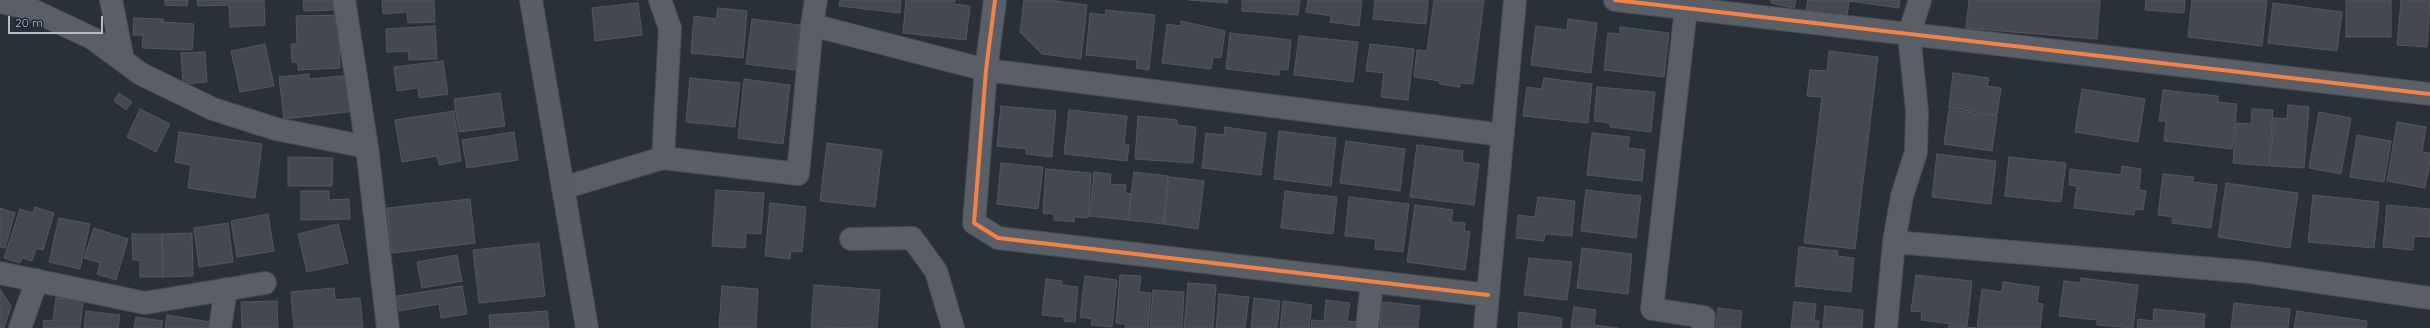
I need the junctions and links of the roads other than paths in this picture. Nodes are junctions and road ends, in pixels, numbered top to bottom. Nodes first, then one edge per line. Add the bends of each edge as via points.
1 (110, 0) edge
2 (344, 0) edge
3 (531, 0) edge
4 (660, 0) edge
5 (816, 0) edge
6 (995, 0) edge
7 (1515, 0) edge
8 (1615, 0) edge
9 (1920, 0) edge
10 (0, 2) edge
11 (1686, 8) junction
12 (812, 24) junction
13 (1909, 34) junction
14 (122, 60) junction
15 (986, 70) junction
16 (2430, 94) edge
17 (1503, 135) junction
18 (367, 147) junction
19 (663, 158) junction
20 (563, 188) junction
21 (851, 239) dead end
22 (1894, 242) junction
23 (0, 273) edge
24 (37, 280) junction
25 (1372, 282) junction
26 (265, 283) dead end
27 (226, 289) junction
28 (1488, 295) junction
29 (2430, 298) edge
30 (20, 328) edge
31 (220, 328) edge
32 (388, 328) edge
33 (587, 328) edge
34 (953, 328) edge
35 (1366, 328) edge
36 (1486, 328) edge
37 (1703, 328) edge
38 (1886, 328) edge

1 - 14 street
2 - 18 street
3 - 20 street
4 - 19 street via 670,28
5 - 12 street
6 - 15 street
7 - 17 street
8 - 11 street
9 - 13 street
10 - 14 street via 28,8 92,38
11 - 13 street
11 - 37 street via 1652,309 1704,317
12 - 15 street
12 - 19 street via 798,174
13 - 16 street
13 - 22 street via 1917,111 1916,152 1902,196
14 - 18 street via 141,74 213,109 276,129
15 - 17 street
15 - 25 street via 974,223 998,238
17 - 28 street
18 - 32 street
19 - 20 street
20 - 33 street
21 - 34 street via 912,238 936,271
22 - 29 street via 2250,272
22 - 38 street
23 - 24 street
24 - 27 street via 145,303
24 - 30 street
25 - 28 street
25 - 35 street
26 - 27 street
27 - 31 street
28 - 36 street

